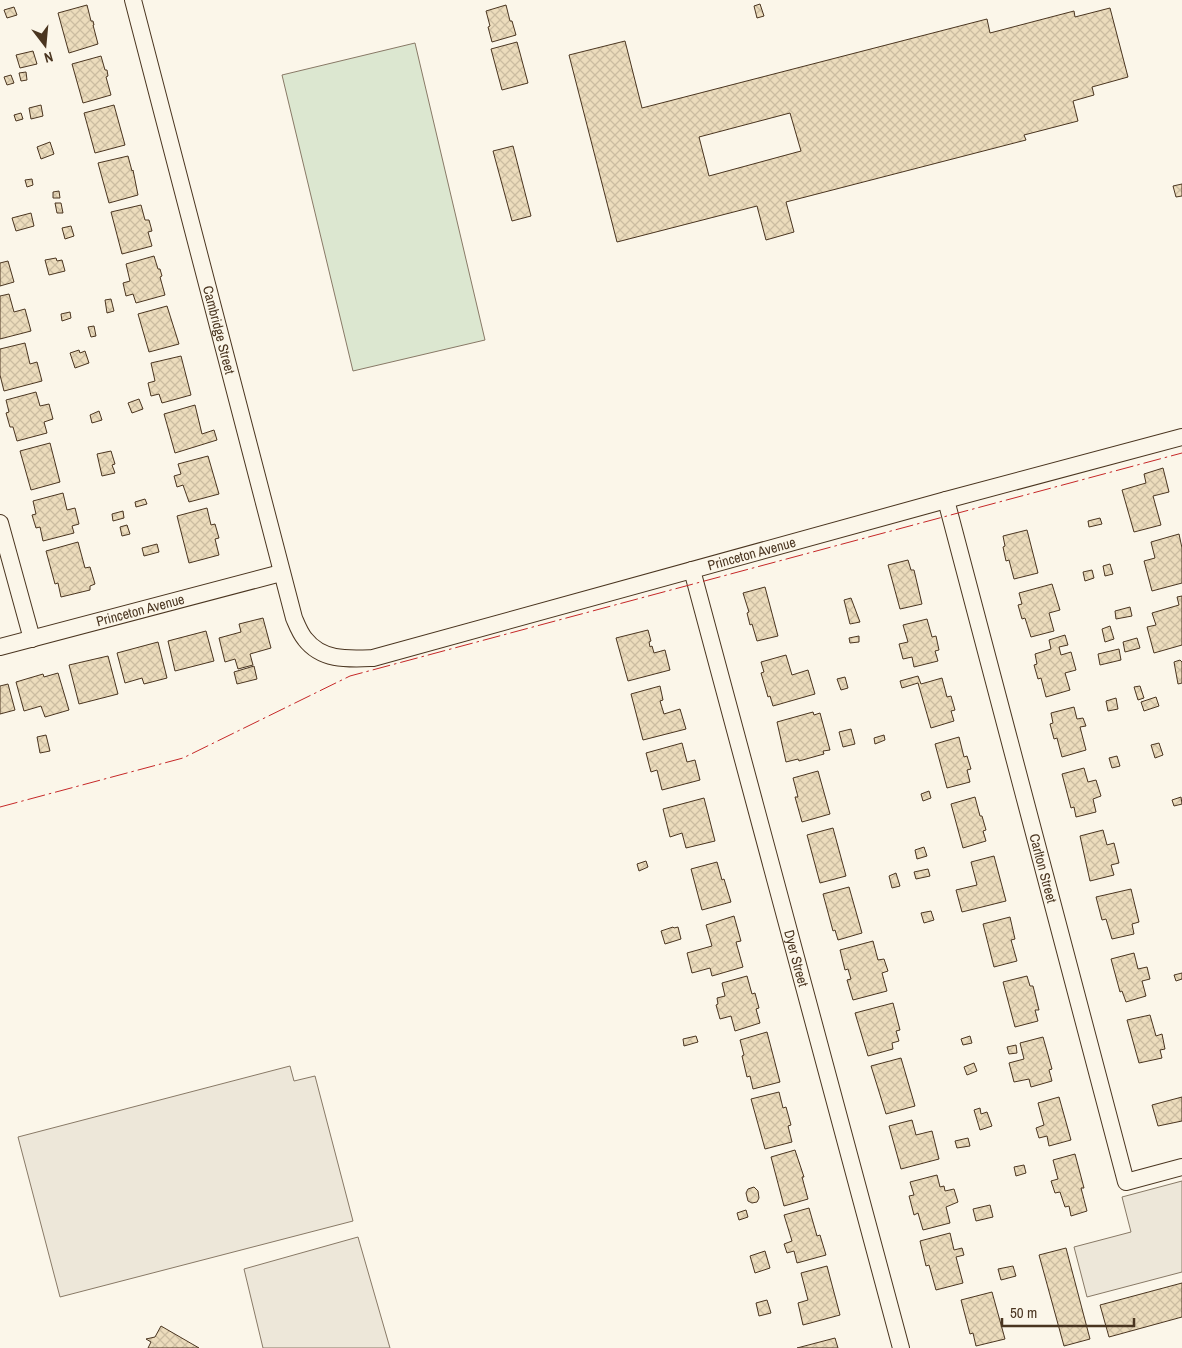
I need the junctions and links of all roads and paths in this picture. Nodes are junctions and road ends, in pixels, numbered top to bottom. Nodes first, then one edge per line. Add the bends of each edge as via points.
1 (134, 0) edge
2 (1182, 437) edge
3 (946, 500) junction
4 (0, 523) edge
5 (692, 570) junction
6 (281, 573) junction
7 (32, 639) junction
8 (0, 647) edge
9 (320, 653) joint
10 (1182, 1167) edge
11 (901, 1348) edge

1 - 6 street, Cambridge Street
2 - 3 street, Princeton Avenue
3 - 5 street, Princeton Avenue
3 - 10 street, Carlton Street via 1126,1182
4 - 7 street
5 - 9 street, Princeton Avenue via 373,658 343,660
5 - 11 street, Dyer Street
6 - 7 street, Princeton Avenue
6 - 9 street, Cambridge Street via 294,618 305,639
7 - 8 street, Princeton Avenue

